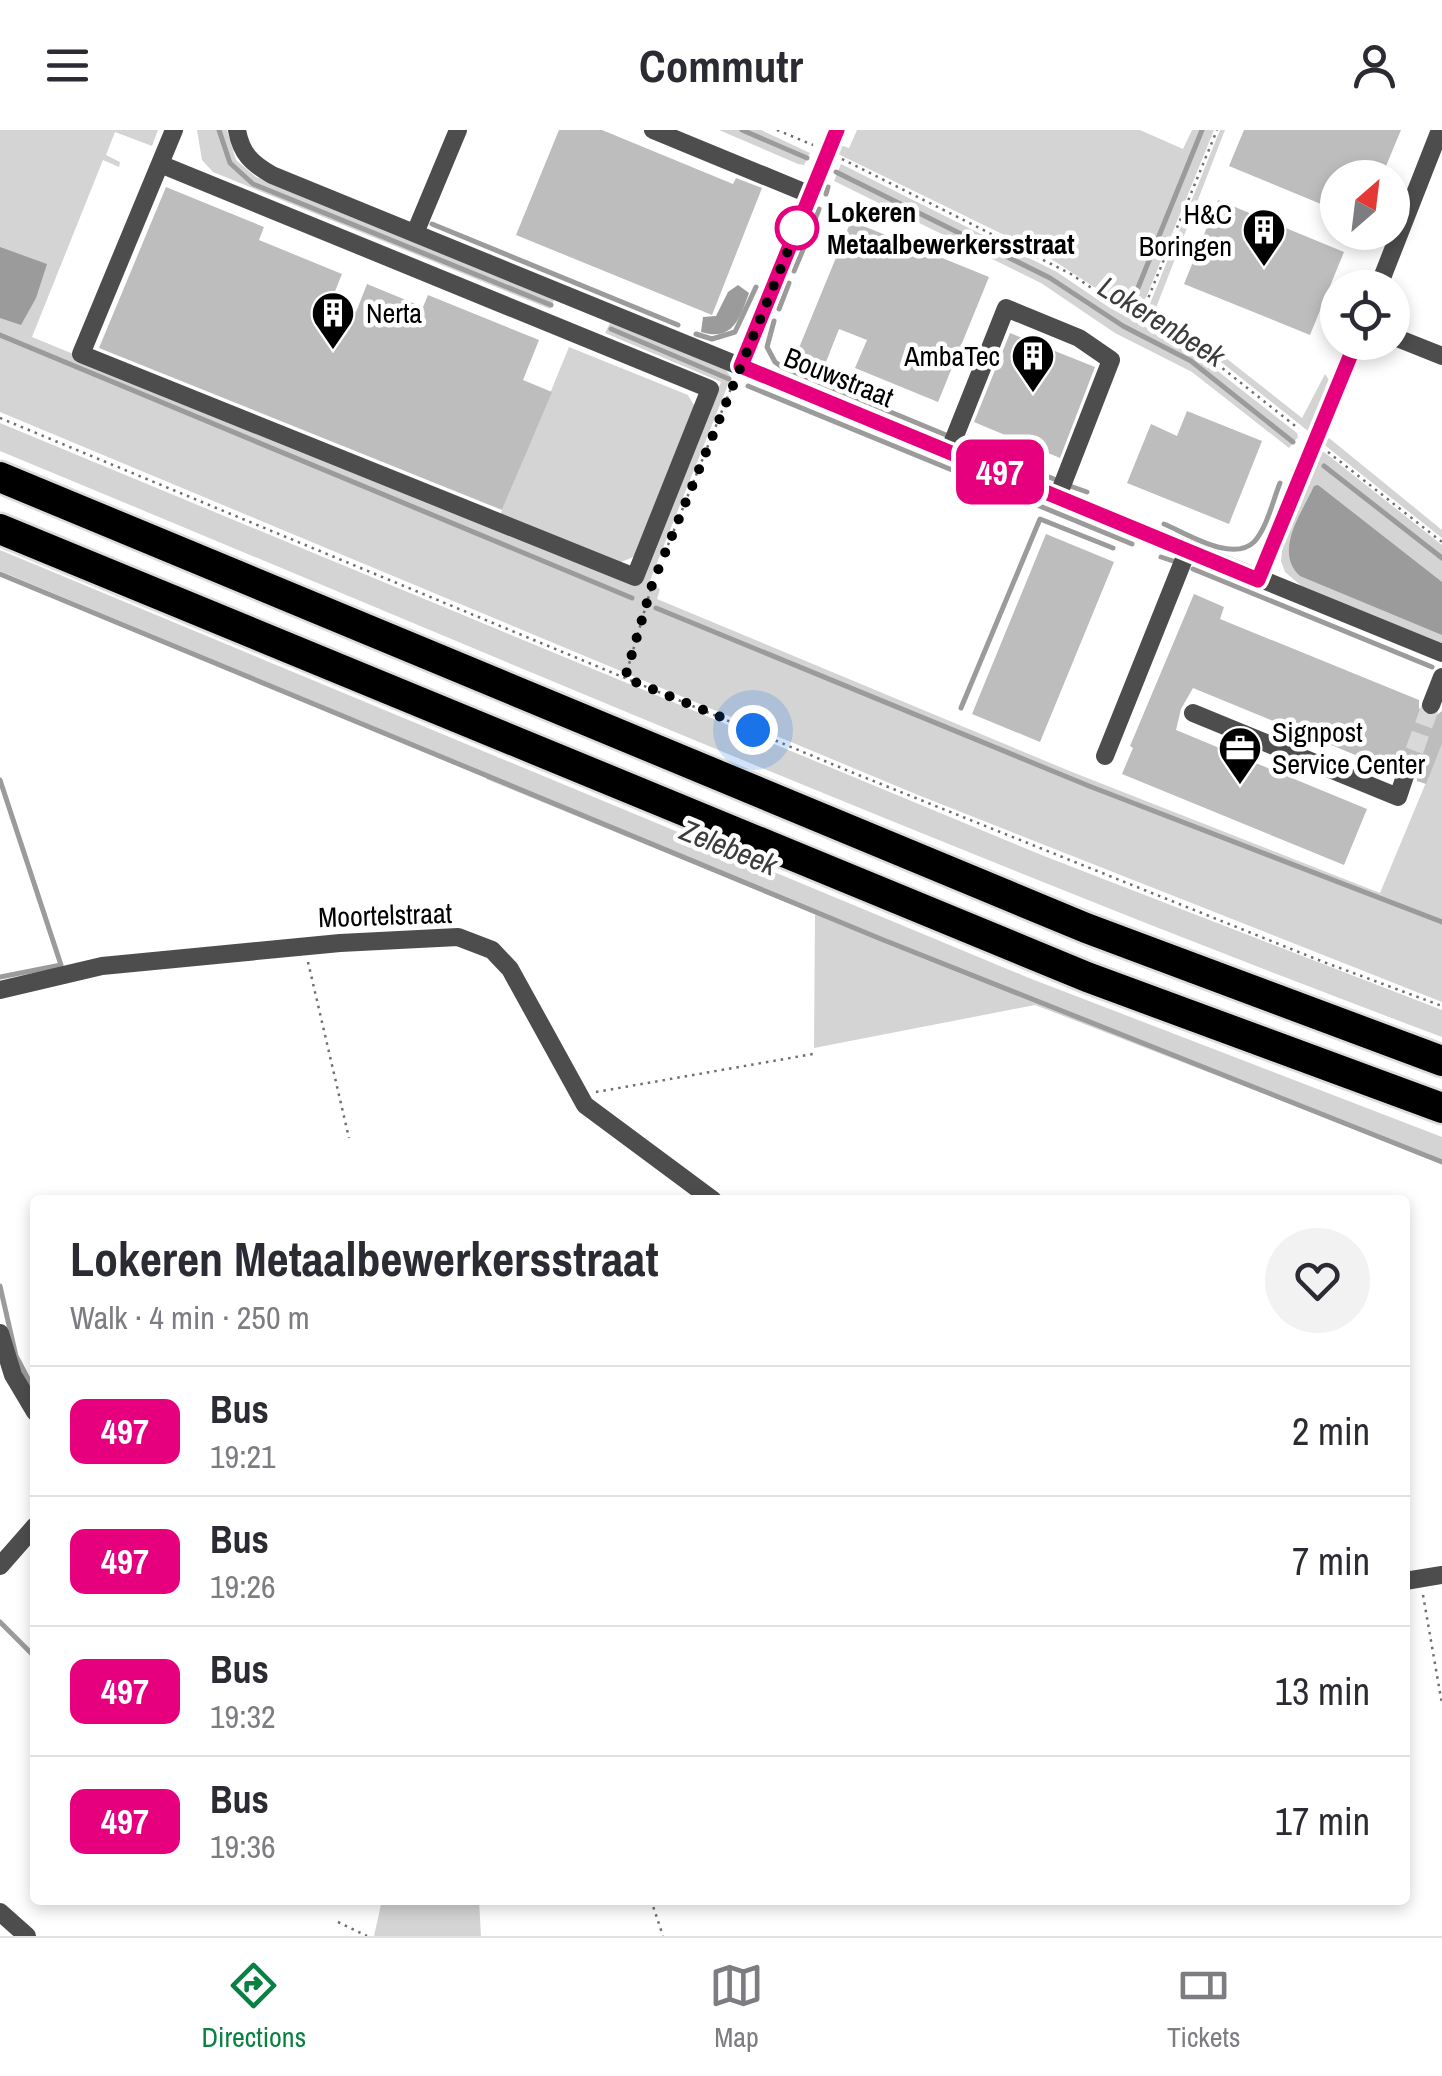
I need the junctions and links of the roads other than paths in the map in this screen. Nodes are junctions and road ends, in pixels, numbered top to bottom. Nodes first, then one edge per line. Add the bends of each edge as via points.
1 (174, 130) edge
2 (237, 130) edge
3 (458, 130) edge
4 (654, 130) edge
5 (837, 130) edge
6 (1440, 130) edge
7 (160, 164) junction
8 (811, 194) junction
9 (415, 233) junction
10 (1385, 270) edge
11 (1410, 343) edge
12 (1442, 356) edge
13 (1348, 360) edge
14 (741, 366) junction
15 (949, 451) junction
16 (0, 477) edge
17 (1058, 496) junction
18 (0, 528) edge
19 (1188, 549) junction
20 (1258, 580) junction
21 (1442, 652) edge
22 (1442, 678) edge
23 (1432, 705) tunnel mouth
24 (1193, 713) dead end
25 (1105, 756) dead end
26 (1405, 776) dead end
27 (0, 990) edge
28 (1442, 1061) edge
29 (1442, 1108) edge
30 (707, 1195) edge
31 (0, 1333) edge
32 (30, 1403) edge
33 (30, 1532) edge
34 (0, 1566) edge
35 (1442, 1575) edge
36 (1413, 1580) edge
37 (0, 1912) edge
38 (27, 1936) edge

1 - 7 street
2 - 9 street, Bouwstraat via 240,149 263,170
3 - 9 street
4 - 8 street
5 - 8 street
6 - 10 street
7 - 7 street via 82,354 635,577 710,389
8 - 14 street
9 - 14 street, Bouwstraat
11 - 12 street
13 - 20 street
14 - 15 street, Bouwstraat
15 - 17 street, Bouwstraat
15 - 17 street via 1006,308 1079,338 1111,360
16 - 28 highway via 1068,920
17 - 19 street, Bouwstraat
18 - 29 highway via 1087,976
19 - 20 street, Bouwstraat
19 - 25 street
20 - 21 street, Bouwstraat
22 - 23 street
24 - 26 street via 1398,797
27 - 30 street, Moortelstraat via 102,966 458,937 492,950 510,970 585,1105
31 - 32 street
33 - 34 street
35 - 36 street
37 - 38 street

